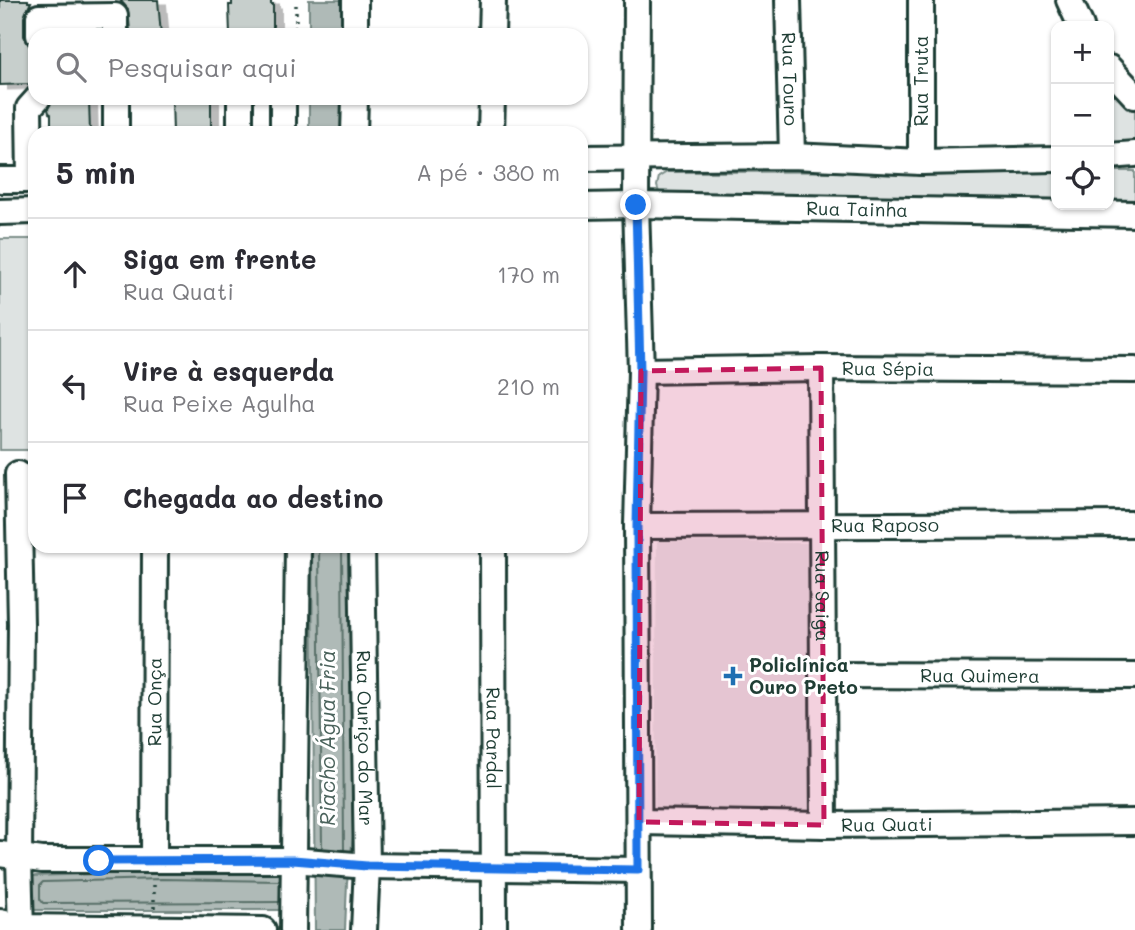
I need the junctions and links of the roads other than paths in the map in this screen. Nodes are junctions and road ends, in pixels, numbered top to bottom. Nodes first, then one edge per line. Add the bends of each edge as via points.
1 (355, 0) edge
2 (493, 0) edge
3 (637, 0) edge
4 (789, 0) edge
5 (922, 0) edge
6 (1067, 0) edge
7 (1065, 21) edge
8 (1078, 21) edge
9 (39, 28) edge
10 (115, 28) edge
11 (355, 28) edge
12 (492, 28) edge
13 (1114, 73) edge
14 (1135, 96) edge
15 (32, 105) edge
16 (116, 105) edge
17 (240, 105) edge
18 (283, 105) edge
19 (355, 105) edge
20 (492, 105) edge
21 (30, 126) edge
22 (116, 126) edge
23 (240, 126) edge
24 (283, 126) edge
25 (354, 126) edge
26 (491, 126) edge
27 (1135, 154) edge
28 (792, 156) junction
29 (1114, 156) edge
30 (588, 158) edge
31 (636, 159) junction
32 (1051, 159) edge
33 (921, 162) junction
34 (0, 180) edge
35 (28, 180) edge
36 (636, 205) junction
37 (588, 206) edge
38 (28, 211) edge
39 (0, 212) edge
40 (1135, 214) edge
41 (821, 368) junction
42 (1135, 370) edge
43 (640, 371) junction
44 (18, 473) edge
45 (1135, 524) edge
46 (821, 525) junction
47 (637, 526) junction
48 (155, 553) edge
49 (298, 553) edge
50 (362, 553) edge
51 (493, 553) edge
52 (822, 675) junction
53 (1135, 676) edge
54 (639, 822) junction
55 (1135, 822) edge
56 (824, 825) junction
57 (9, 856) edge
58 (296, 861) junction
59 (154, 866) junction
60 (361, 866) junction
61 (494, 870) junction
62 (638, 870) junction
63 (294, 920) edge
64 (154, 923) edge
65 (15, 927) edge
66 (263, 930) edge
67 (364, 930) edge
68 (494, 930) edge
69 (639, 930) edge

1 - 11 street
2 - 12 street
3 - 31 street
4 - 28 street, Rua Touro
5 - 33 street, Rua Truta
6 - 7 street
6 - 8 street
9 - 10 street via 39,18 115,16
13 - 14 street
15 - 21 street
16 - 22 street
17 - 23 street
18 - 24 street
19 - 25 street
20 - 26 street
27 - 29 street
28 - 31 street
28 - 33 street
30 - 31 street
31 - 36 street
32 - 33 street
34 - 35 street
36 - 37 street, Rua Tainha
36 - 40 street, Rua Tainha
36 - 43 street
38 - 39 street
41 - 42 street, Rua Sépia
41 - 43 street, Rua Sépia
41 - 46 street, Rua Saiga
43 - 47 street
44 - 57 street via 22,624
45 - 46 street, Rua Raposo
46 - 47 street, Rua Raposo
46 - 52 street, Rua Saiga
47 - 54 street
48 - 59 street, Rua Onça
49 - 58 street
50 - 60 street, Rua Ouriço do Mar
51 - 61 street, Rua Pardal
52 - 53 street, Rua Quimera
52 - 56 street, Rua Saiga
54 - 56 street, Rua Quati
54 - 62 street
55 - 56 street, Rua Quati
57 - 59 street
57 - 65 street
58 - 59 street
58 - 60 street
58 - 63 street
60 - 61 street
60 - 67 street, Rua Ouriço do Mar
61 - 62 street
61 - 68 street, Rua Pardal
62 - 69 street
64 - 65 street
64 - 66 street

